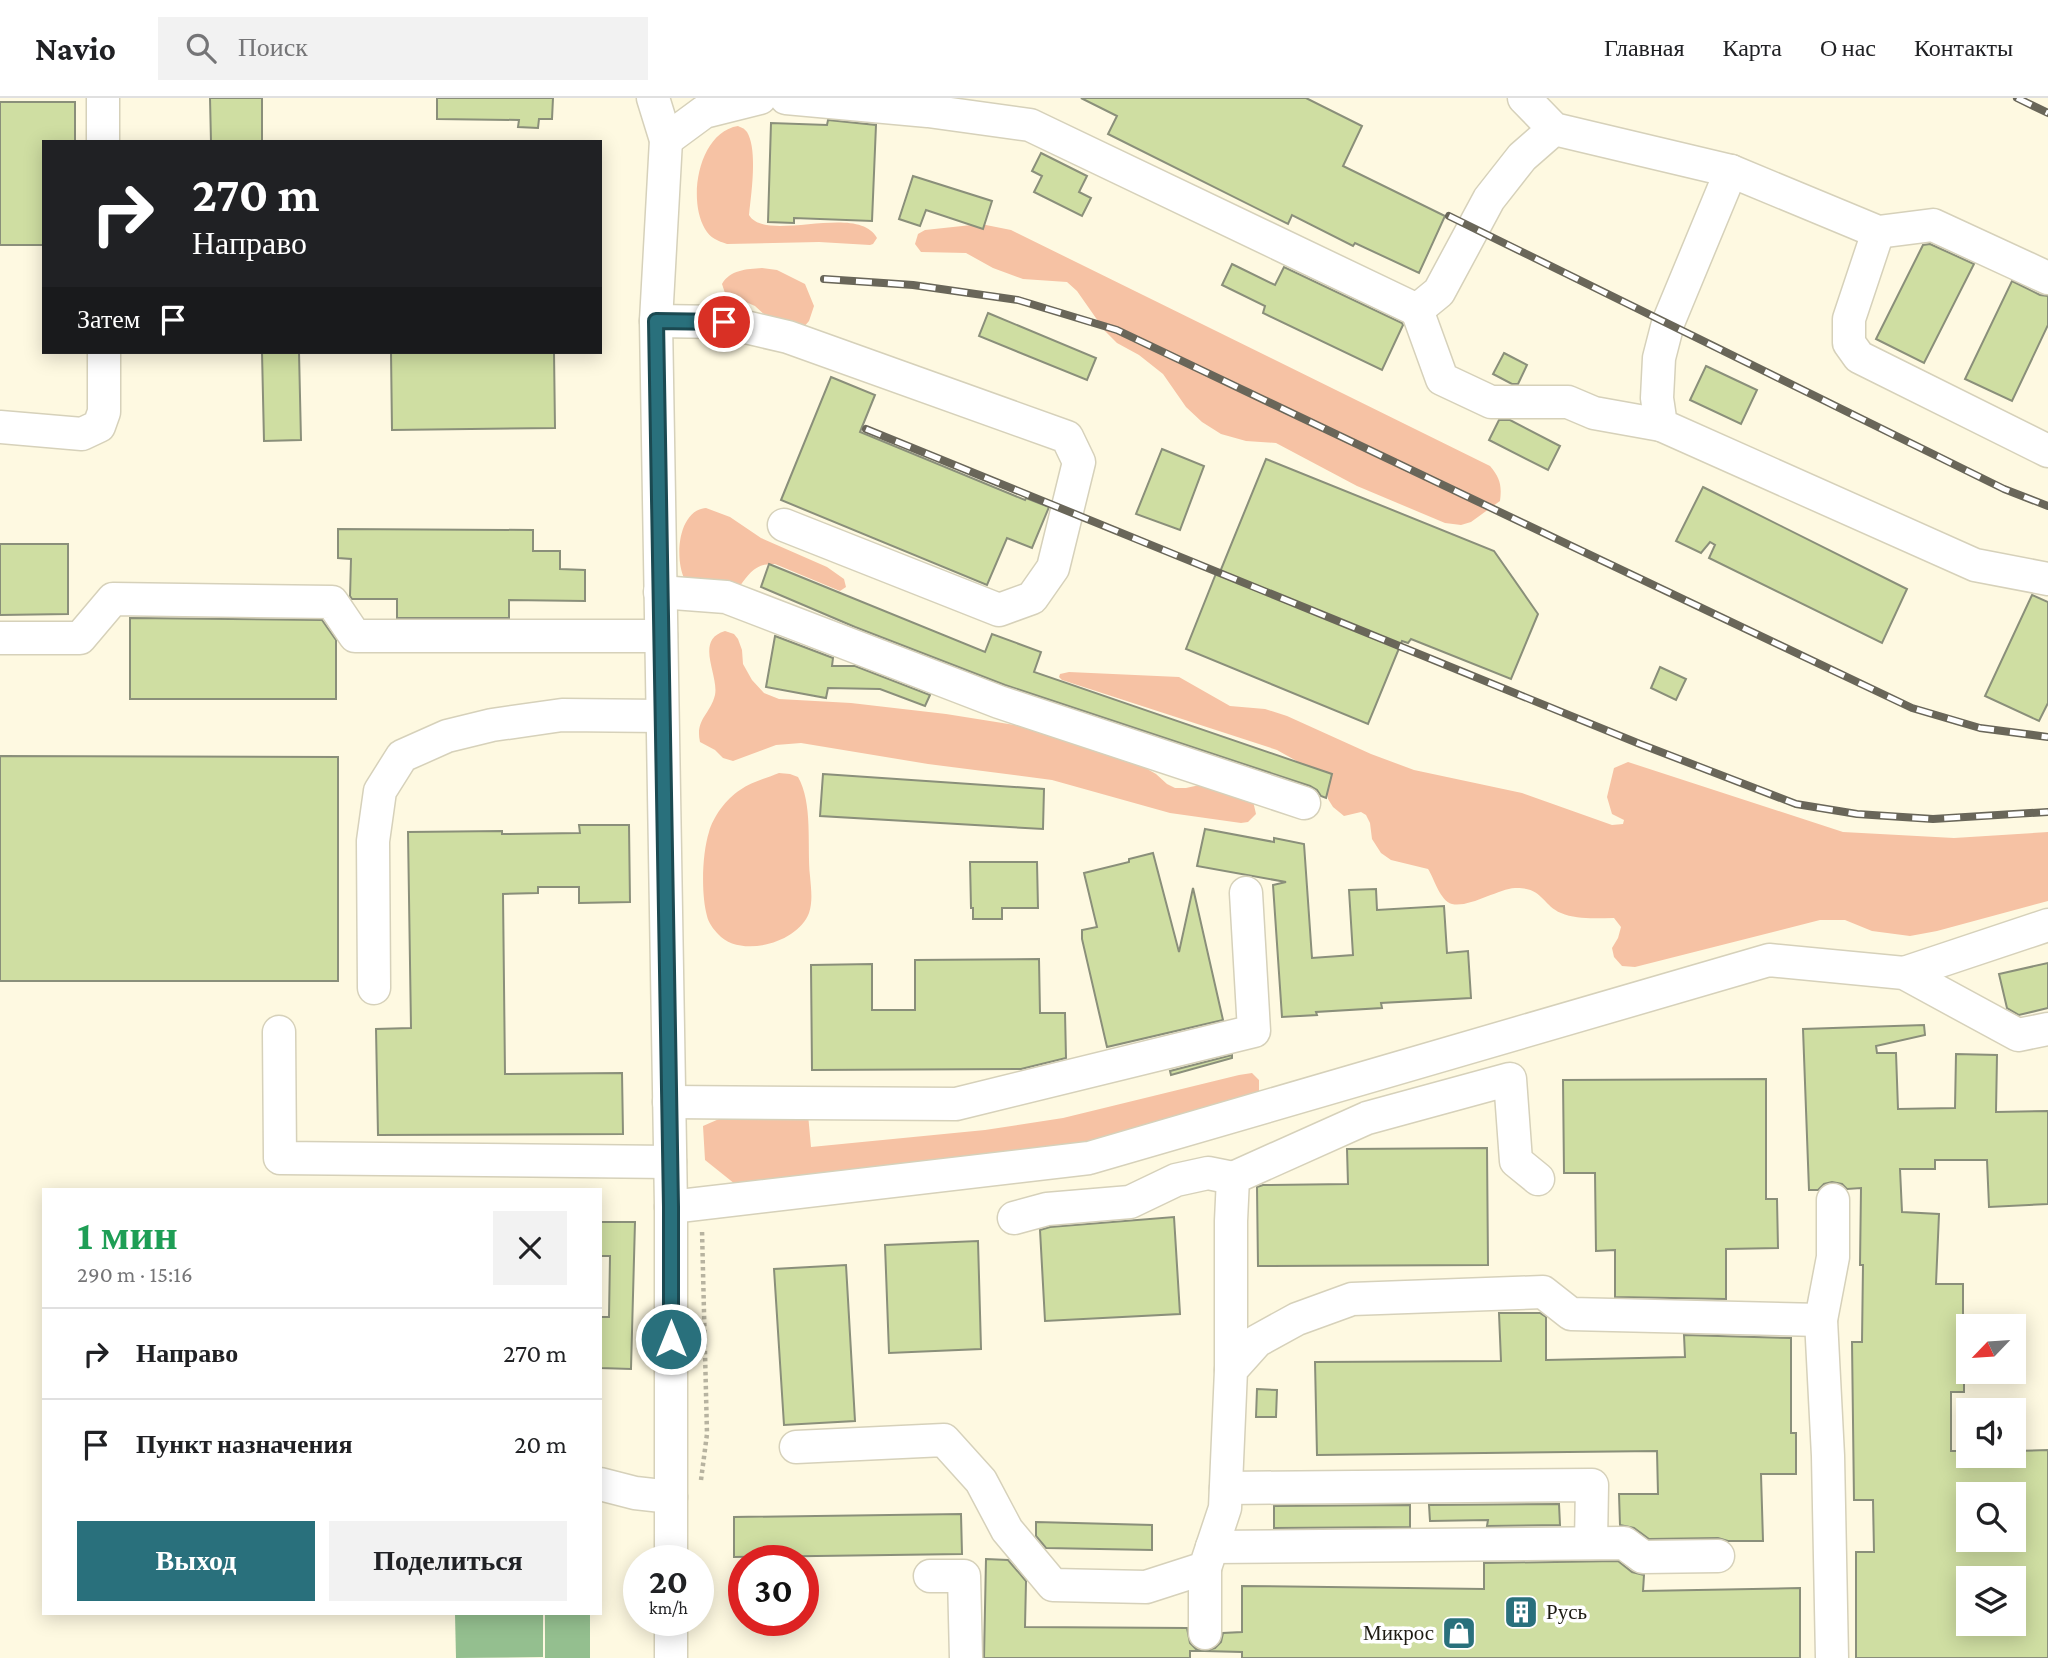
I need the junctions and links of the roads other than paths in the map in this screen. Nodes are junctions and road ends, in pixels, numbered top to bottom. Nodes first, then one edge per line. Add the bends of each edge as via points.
1 (103, 98) edge
2 (653, 98) edge
3 (760, 98) edge
4 (786, 98) edge
5 (1524, 98) edge
6 (822, 100) edge
7 (932, 105) edge
8 (1554, 129) junction
9 (103, 140) edge
10 (666, 140) junction
11 (1731, 171) junction
12 (1878, 232) junction
13 (2048, 278) edge
14 (1417, 310) junction
15 (656, 321) junction
16 (104, 354) edge
17 (1661, 425) junction
18 (0, 427) edge
19 (2048, 450) edge
20 (784, 525) dead end
21 (2048, 579) edge
22 (660, 592) junction
23 (661, 636) junction
24 (0, 638) edge
25 (662, 716) junction
26 (1304, 803) dead end
27 (1246, 892) dead end
28 (2048, 925) edge
29 (1904, 973) junction
30 (374, 988) dead end
31 (2048, 1029) edge
32 (279, 1031) dead end
33 (669, 1102) junction
34 (670, 1162) junction
35 (1233, 1178) junction
36 (1538, 1179) dead end
37 (1833, 1200) dead end
38 (686, 1205) junction
39 (1014, 1218) dead end
40 (1821, 1320) junction
41 (1231, 1370) junction
42 (796, 1447) dead end
43 (602, 1485) edge
44 (1226, 1488) junction
45 (671, 1497) junction
46 (1591, 1543) junction
47 (671, 1545) edge
48 (1718, 1556) dead end
49 (1209, 1558) junction
50 (930, 1576) dead end
51 (671, 1636) edge
52 (1205, 1647) edge
53 (671, 1658) edge
54 (965, 1658) edge
55 (1832, 1658) edge

1 - 9 street
2 - 10 street
3 - 10 street via 704,111
4 - 6 street
5 - 8 street
6 - 7 street
7 - 14 street via 1030,125
8 - 11 street
8 - 14 street via 1522,157 1489,199 1439,292
10 - 15 street
11 - 12 street
11 - 17 street via 1668,323 1657,398
12 - 13 street via 1933,225
12 - 19 street via 1849,319 1849,343 1858,357
14 - 17 street via 1442,379 1491,402 1569,402 1594,413
15 - 20 street via 724,322 788,337 1067,437 1079,461 1053,568 1032,598 999,610
15 - 22 street
16 - 18 street via 104,412 99,426 82,434
17 - 21 street via 1975,565
22 - 23 street
22 - 26 street via 726,597 999,702
23 - 24 street via 355,636 332,602 113,599 80,638
23 - 25 street
25 - 30 street via 562,715 492,725 447,736 401,756 380,791 373,841
25 - 33 street
27 - 33 street via 1254,1031 956,1104
28 - 29 street
29 - 31 street via 2018,1035
29 - 38 street via 1769,960 1089,1158
32 - 34 street via 280,1157
33 - 34 street
34 - 38 street
35 - 36 street via 1367,1118 1510,1079 1516,1161
35 - 39 street via 1208,1173 1176,1180 1130,1202 1047,1209
35 - 41 street
37 - 40 street via 1833,1257
38 - 45 street
40 - 41 street via 1571,1314 1542,1292 1352,1298 1297,1319 1257,1341
40 - 55 street
41 - 44 street
42 - 49 street via 944,1440 981,1481 1007,1530 1053,1585 1146,1587
43 - 45 street
44 - 46 street via 1592,1485
44 - 49 street via 1226,1508
45 - 47 street
46 - 48 street via 1624,1543 1643,1557
46 - 49 street
49 - 52 street
50 - 54 street via 964,1576
51 - 53 street

